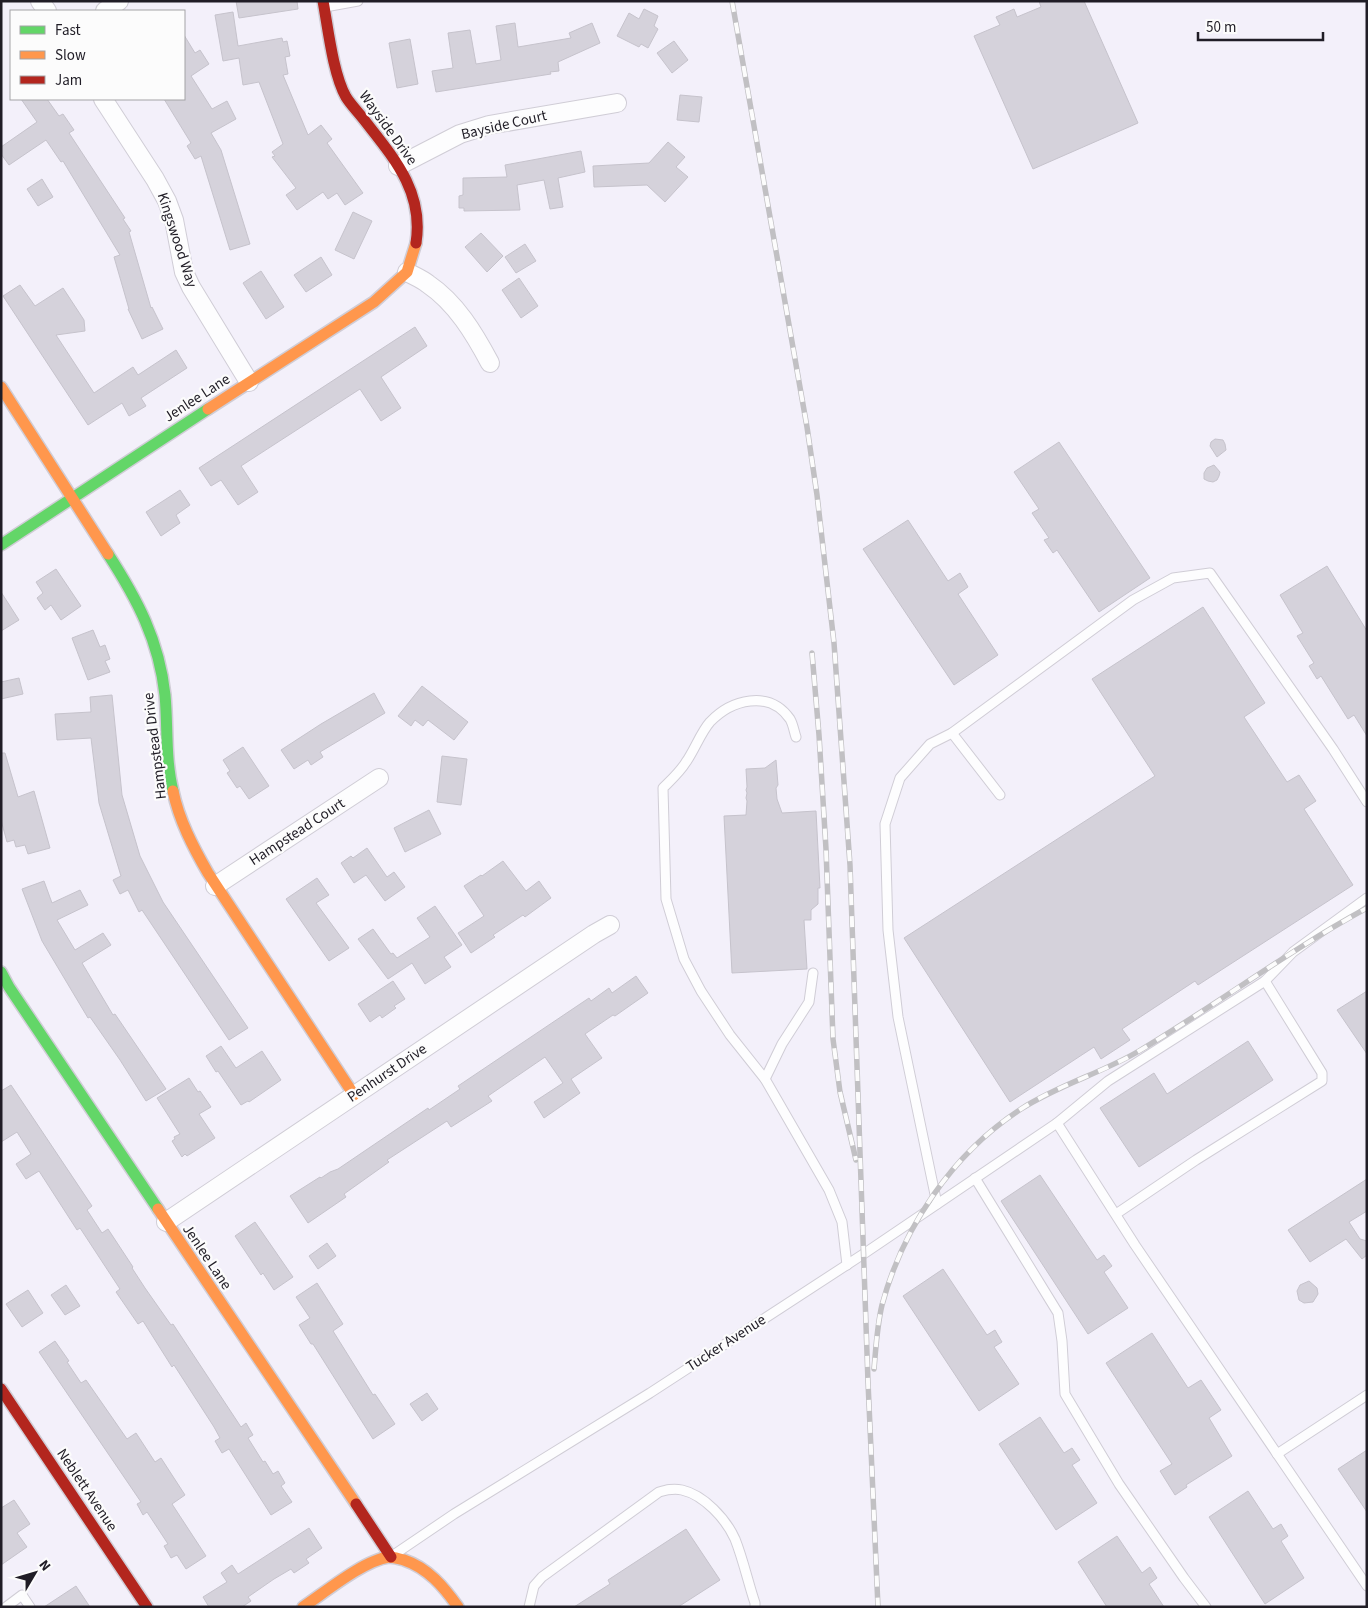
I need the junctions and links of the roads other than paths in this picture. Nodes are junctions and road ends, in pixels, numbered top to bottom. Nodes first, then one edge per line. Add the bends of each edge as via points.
1 (120, 1) edge
2 (358, 1) edge
3 (324, 4) edge
4 (106, 10) edge
5 (104, 100) edge
6 (617, 103) dead end
7 (398, 166) junction
8 (407, 272) junction
9 (490, 363) dead end
10 (249, 382) junction
11 (1, 387) edge
12 (73, 498) junction
13 (1, 545) edge
14 (952, 733) junction
15 (796, 737) dead end
16 (379, 778) dead end
17 (1000, 795) dead end
18 (1367, 802) edge
19 (215, 886) junction
20 (1367, 898) edge
21 (610, 925) dead end
22 (1, 972) edge
23 (813, 973) dead end
24 (1265, 981) junction
25 (765, 1079) junction
26 (354, 1095) junction
27 (1057, 1123) junction
28 (975, 1178) junction
29 (937, 1204) junction
30 (1116, 1214) junction
31 (166, 1222) junction
32 (847, 1265) junction
33 (1, 1389) edge
34 (1367, 1395) edge
35 (1277, 1454) junction
36 (391, 1557) junction
37 (1367, 1586) edge
38 (6, 1607) edge
39 (30, 1607) edge
40 (147, 1607) edge
41 (303, 1607) edge
42 (458, 1607) edge
43 (529, 1607) edge
44 (755, 1607) edge
45 (1206, 1607) edge

1 - 4 street
2 - 3 lane
3 - 7 street, Wayside Drive via 337,74 346,97
5 - 10 street, Kingswood Way via 167,201 182,265 191,287
6 - 7 street, Bayside Court via 489,125 460,134
7 - 8 street, Wayside Drive via 414,197 417,214 415,248
8 - 9 street via 427,283 452,306 466,322
8 - 10 street, Jenlee Lane via 374,302
10 - 12 street, Jenlee Lane
11 - 12 street, Hampstead Drive
12 - 13 street, Jenlee Lane
12 - 19 street, Hampstead Drive via 130,588 153,639 160,663 174,796 188,837
14 - 17 lane
14 - 18 lane via 1133,600 1174,578 1210,573
14 - 29 lane via 930,744 900,778 884,824 888,930 898,1017
15 - 25 lane via 790,719 778,707 761,700 732,706 708,723 685,765 663,788 666,899 684,959 730,1034
16 - 19 street, Hampstead Court
19 - 26 street, Hampstead Drive
20 - 24 lane, Tucker Avenue via 1293,952
21 - 26 street, Penhurst Drive
22 - 31 street, Jenlee Lane
23 - 25 lane via 808,1002
24 - 27 lane, Tucker Avenue via 1108,1081
24 - 30 lane via 1322,1073 1322,1081
25 - 32 lane via 837,1208 842,1222
26 - 31 street, Penhurst Drive
27 - 28 lane, Tucker Avenue
27 - 30 lane
28 - 29 lane, Tucker Avenue
28 - 45 lane via 1058,1314 1065,1394 1119,1484
29 - 32 lane, Tucker Avenue
30 - 35 lane
31 - 36 street, Jenlee Lane
32 - 36 lane, Tucker Avenue
33 - 40 street, Neblett Avenue
34 - 35 lane
35 - 37 lane
36 - 41 street via 371,1563
36 - 42 street via 408,1561 430,1573
38 - 39 lane via 22,1595
43 - 44 lane via 534,1586 542,1577 659,1492 670,1489 683,1490 698,1497 716,1511 727,1526 735,1539

